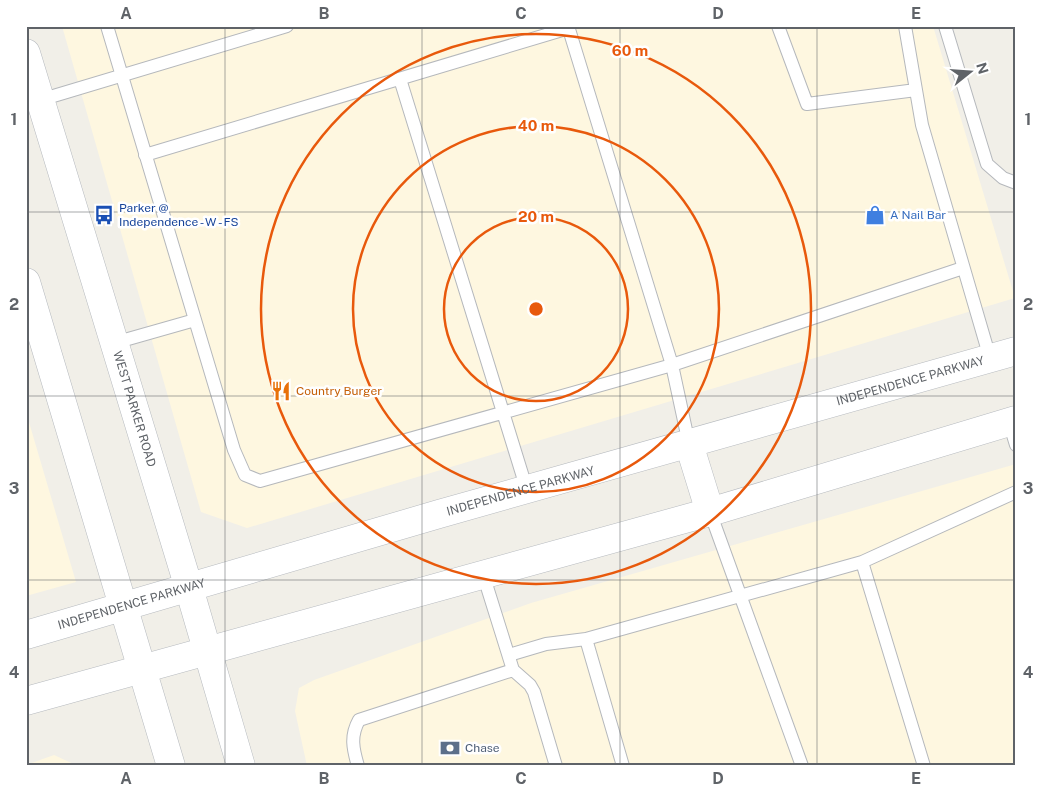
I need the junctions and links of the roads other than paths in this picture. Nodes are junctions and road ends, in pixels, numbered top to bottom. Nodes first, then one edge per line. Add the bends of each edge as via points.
1 (107, 26) edge
2 (287, 26) edge
3 (778, 26) edge
4 (905, 26) edge
5 (945, 26) edge
6 (568, 27) edge
7 (26, 53) edge
8 (122, 76) junction
9 (400, 79) junction
10 (916, 90) junction
11 (33, 102) edge
12 (145, 155) junction
13 (1016, 183) edge
14 (963, 268) junction
15 (26, 282) edge
16 (195, 320) junction
17 (114, 343) junction
18 (1016, 351) edge
19 (990, 358) junction
20 (672, 365) junction
21 (503, 413) junction
22 (1014, 429) edge
23 (689, 444) junction
24 (527, 490) junction
25 (1016, 492) edge
26 (710, 512) junction
27 (862, 562) junction
28 (483, 574) junction
29 (189, 588) junction
30 (741, 596) junction
31 (124, 606) junction
32 (26, 635) edge
33 (586, 639) junction
34 (206, 650) junction
35 (509, 655) junction
36 (141, 668) junction
37 (513, 670) junction
38 (26, 701) edge
39 (171, 766) edge
40 (241, 766) edge
41 (358, 766) edge
42 (556, 766) edge
43 (622, 766) edge
44 (802, 766) edge
45 (924, 766) edge

1 - 8 lane
2 - 8 lane
3 - 10 lane via 807,104
4 - 10 lane
5 - 13 lane via 987,164
6 - 9 lane
6 - 20 lane
7 - 11 main road, WEST PARKER ROAD
8 - 11 lane
8 - 12 lane
9 - 12 lane
9 - 21 lane
10 - 14 lane via 922,125
11 - 17 main road, WEST PARKER ROAD
12 - 16 lane
14 - 19 lane
14 - 20 lane
15 - 31 main road via 39,340
16 - 17 lane
16 - 21 lane via 238,458 245,475 260,481
17 - 29 main road, WEST PARKER ROAD
18 - 19 main road, INDEPENDENCE PARKWAY
19 - 23 main road, INDEPENDENCE PARKWAY
20 - 21 lane
20 - 23 lane
21 - 24 lane
22 - 26 main road
23 - 24 main road, INDEPENDENCE PARKWAY
23 - 26 main road
24 - 29 main road, INDEPENDENCE PARKWAY
25 - 27 lane
26 - 28 main road
26 - 30 lane
27 - 30 lane
27 - 45 lane
28 - 34 main road
28 - 35 lane
29 - 31 main road, INDEPENDENCE PARKWAY
29 - 34 main road, WEST PARKER ROAD
30 - 33 lane
30 - 44 lane
31 - 32 main road, INDEPENDENCE PARKWAY
31 - 36 main road
33 - 35 lane via 546,644
33 - 43 lane
34 - 36 main road
34 - 40 main road, WEST PARKER ROAD
35 - 37 lane
36 - 38 main road
36 - 39 main road
37 - 41 lane via 359,720 353,738
37 - 42 lane via 534,692

